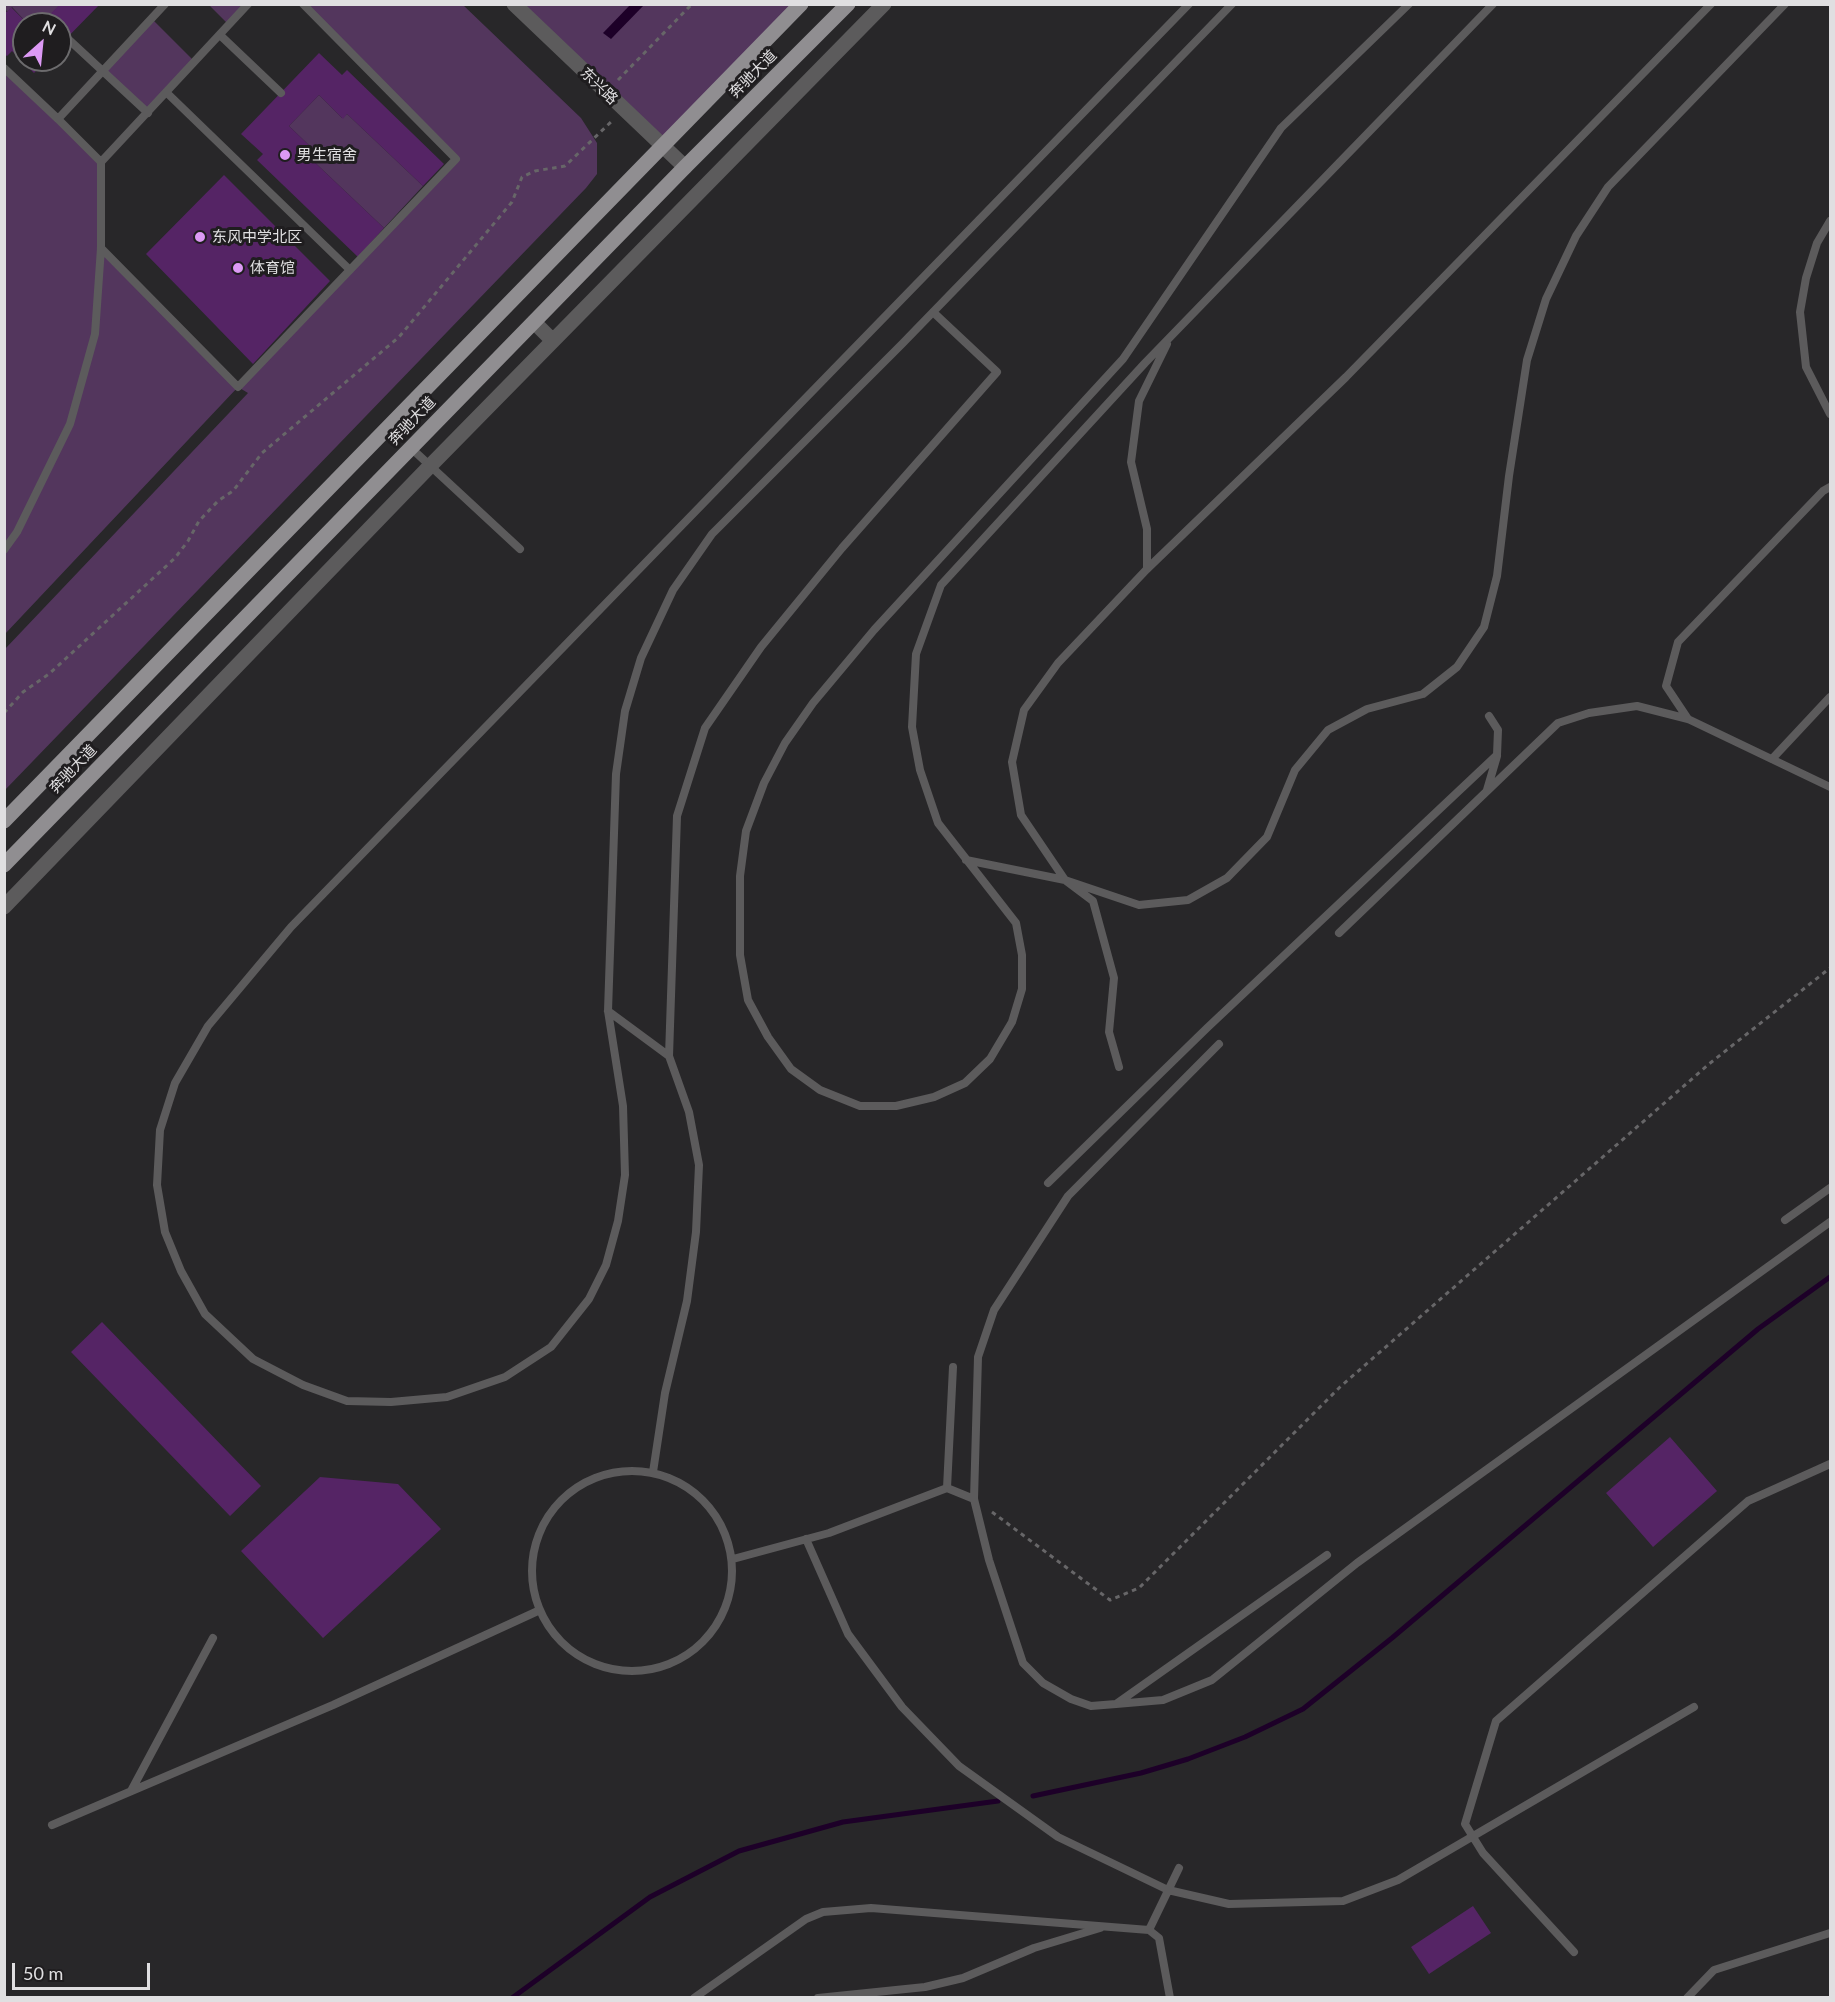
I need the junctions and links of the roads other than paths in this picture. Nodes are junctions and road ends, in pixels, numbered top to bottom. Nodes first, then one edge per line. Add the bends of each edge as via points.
1 (151, 4) edge
2 (165, 4) edge
3 (248, 4) edge
4 (303, 4) edge
5 (514, 4) edge
6 (801, 4) edge
7 (848, 4) edge
8 (884, 4) edge
9 (1189, 4) edge
10 (1232, 4) edge
11 (1409, 4) edge
12 (1493, 4) edge
13 (1711, 4) edge
14 (1785, 4) edge
15 (158, 12) junction
16 (220, 35) junction
17 (72, 43) edge
18 (4, 68) edge
19 (103, 71) junction
20 (166, 92) junction
21 (280, 93) dead end
22 (148, 112) junction
23 (58, 119) junction
24 (662, 147) junction
25 (101, 162) junction
26 (685, 167) junction
27 (1830, 221) edge
28 (101, 248) junction
29 (351, 270) junction
30 (933, 312) junction
31 (534, 322) junction
32 (1170, 337) junction
33 (553, 341) junction
34 (1830, 414) edge
35 (411, 448) junction
36 (430, 466) junction
37 (1830, 487) edge
38 (520, 549) dead end
39 (4, 550) edge
40 (1147, 569) junction
41 (1830, 697) edge
42 (1489, 716) dead end
43 (1688, 719) junction
44 (1497, 755) junction
45 (1772, 759) junction
46 (1830, 787) edge
47 (1487, 791) junction
48 (4, 820) edge
49 (966, 860) junction
50 (4, 865) edge
51 (1065, 880) junction
52 (4, 907) edge
53 (1339, 933) dead end
54 (608, 1011) junction
55 (1220, 1044) dead end
56 (669, 1056) junction
57 (1119, 1067) dead end
58 (1048, 1183) dead end
59 (1830, 1188) edge
60 (1785, 1220) dead end
61 (1830, 1222) edge
62 (953, 1367) dead end
63 (1830, 1464) edge
64 (653, 1472) junction
65 (947, 1488) junction
66 (974, 1499) junction
67 (806, 1539) junction
68 (1327, 1555) dead end
69 (733, 1559) junction
70 (540, 1610) junction
71 (213, 1638) dead end
72 (1116, 1704) junction
73 (1694, 1707) dead end
74 (130, 1792) junction
75 (52, 1825) dead end
76 (1473, 1836) junction
77 (1179, 1868) dead end
78 (1168, 1890) junction
79 (1105, 1926) junction
80 (1149, 1930) junction
81 (1830, 1933) edge
82 (1574, 1952) dead end
83 (694, 1998) edge
84 (818, 1998) edge
85 (1170, 1998) edge
86 (1687, 1998) edge

1 - 15 lane
2 - 15 lane
3 - 16 lane
4 - 29 lane via 456,159
5 - 24 street, 东兴路
6 - 24 main road, 奔驰大道
7 - 26 main road, 奔驰大道
8 - 33 street
9 - 54 lane via 291,927 208,1026 175,1083 160,1130 157,1185 165,1232 180,1271 205,1314 253,1359 303,1385 347,1401 447,1397 505,1377 551,1347 590,1299 606,1265 618,1221 624,1175 623,1106
10 - 30 lane
11 - 49 lane via 1281,128 1123,359 874,630 785,743 746,831 738,914 748,1000 791,1069 820,1090 860,1106 896,1106 934,1097 965,1083 990,1059 1012,1022 1022,989 1022,955 1016,923
12 - 32 lane
13 - 40 lane via 1346,377
14 - 51 lane via 1608,187 1575,236 1546,299 1527,360 1497,576 1484,627 1457,667 1423,693 1367,709 1328,730 1295,770 1267,837 1227,878 1188,900 1139,905
15 - 19 lane
16 - 20 lane
16 - 21 lane
17 - 19 lane
18 - 23 lane
19 - 22 lane
19 - 23 lane
20 - 22 lane
20 - 29 lane
22 - 25 lane
23 - 25 lane
24 - 26 street, 东兴路
24 - 48 main road, 奔驰大道
25 - 28 lane
26 - 31 main road, 奔驰大道
27 - 34 lane via 1817,243 1800,312 1806,367
28 - 29 lane via 238,387
28 - 39 lane via 95,334 70,424 17,532
30 - 54 lane via 712,534 673,590 641,658 625,711 616,774
30 - 56 lane via 997,372 834,557 761,647 705,728 677,816
31 - 33 street
31 - 35 main road, 奔驰大道
32 - 40 lane via 1138,402 1131,462 1147,529
32 - 49 lane via 941,585 916,654 912,727 920,770 939,824
33 - 36 street
35 - 36 lane
35 - 50 main road, 奔驰大道
36 - 38 lane
36 - 52 street
37 - 43 lane via 1678,642 1666,686
40 - 51 lane via 1058,663 1024,710 1012,762 1021,814
41 - 45 lane
42 - 44 lane via 1498,730
43 - 45 lane
43 - 47 lane via 1637,706 1589,713 1558,723
44 - 47 lane
44 - 58 lane
45 - 46 lane
47 - 53 lane
49 - 51 lane
51 - 57 lane via 1093,901 1106,940 1114,978 1109,1032
54 - 56 lane
55 - 66 lane via 1068,1196 994,1310 978,1357
56 - 64 lane via 688,1112 699,1165 687,1301 665,1393
59 - 60 lane
61 - 72 lane via 1357,1563 1212,1680 1162,1700
62 - 65 lane
63 - 76 lane via 1748,1501 1496,1721 1465,1824
64 - 69 lane via 696,1493 725,1532
64 - 70 lane via 610,1473 583,1483 557,1504 539,1533 531,1566
65 - 66 lane
65 - 67 lane
66 - 72 lane via 989,1560 1023,1663 1043,1683 1071,1699 1091,1706
67 - 69 lane
67 - 78 lane via 848,1634 902,1707 959,1766 1058,1837
68 - 72 lane
69 - 70 lane via 733,1582 722,1618 699,1647 672,1664 635,1672 591,1663 557,1638
70 - 74 lane
71 - 74 lane
73 - 76 lane
74 - 75 lane
76 - 78 lane via 1398,1880 1343,1901 1229,1904
76 - 82 lane via 1483,1853
77 - 78 lane
78 - 80 lane
79 - 80 lane
79 - 83 lane via 871,1908 823,1912 779,1935
79 - 84 lane via 1034,1948 963,1978 925,1987
80 - 85 lane via 1159,1938
81 - 86 lane via 1714,1970

